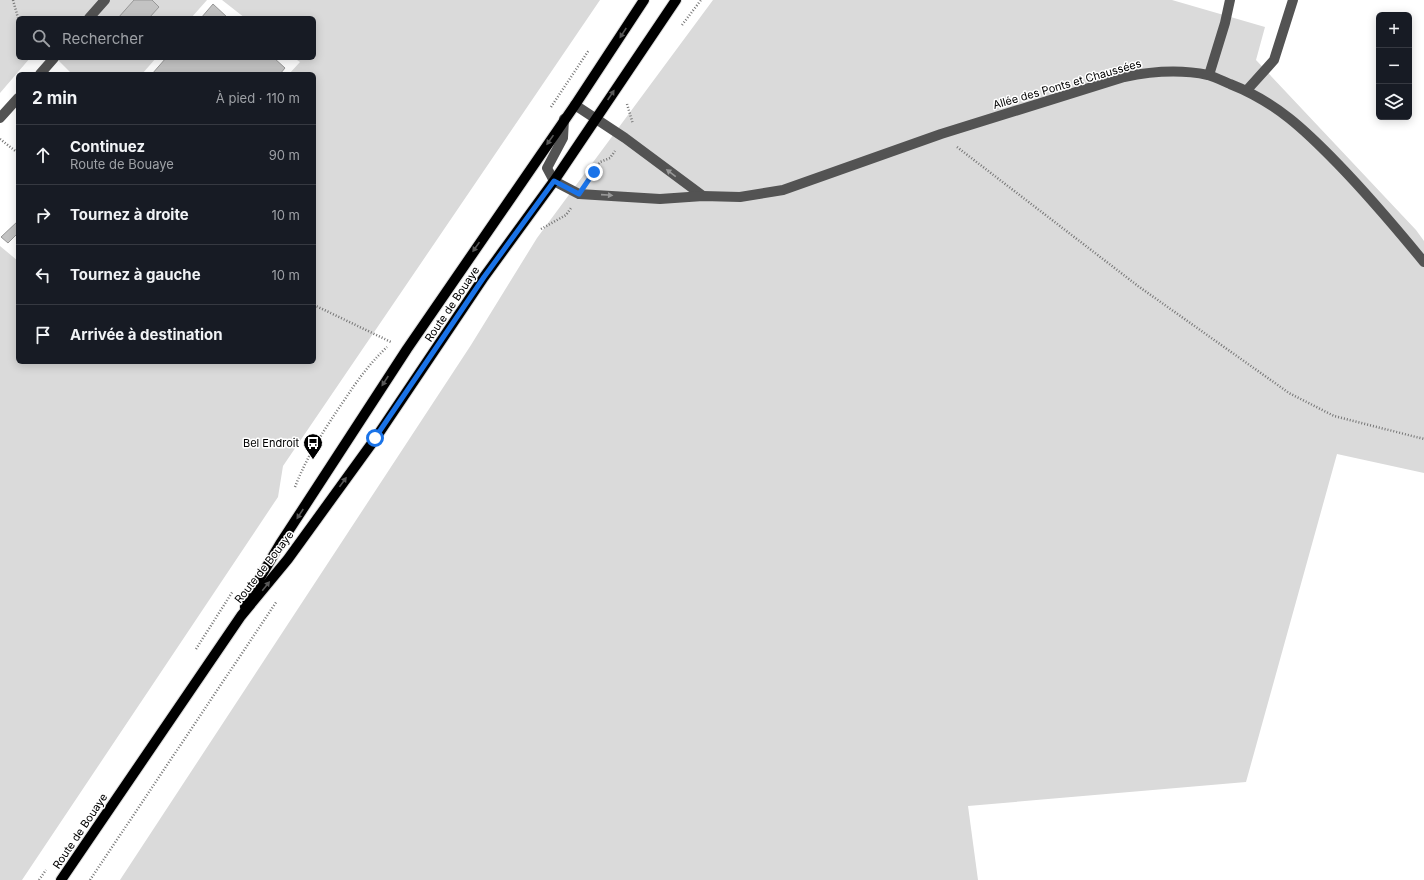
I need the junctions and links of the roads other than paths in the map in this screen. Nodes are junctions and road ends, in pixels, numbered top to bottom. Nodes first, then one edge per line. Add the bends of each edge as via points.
1 (105, 0) edge
2 (644, 0) edge
3 (676, 0) edge
4 (1230, 0) edge
5 (1292, 0) edge
6 (91, 16) edge
7 (52, 60) edge
8 (42, 72) edge
9 (1209, 75) junction
10 (1247, 90) junction
11 (16, 100) edge
12 (574, 105) junction
13 (0, 118) edge
14 (564, 119) junction
15 (595, 119) junction
16 (554, 181) junction
17 (703, 196) junction
18 (1424, 262) edge
19 (241, 616) junction
20 (61, 880) edge

1 - 6 street
2 -> 12 main road, Route de Bouaye
15 -> 3 main road, Route de Bouaye
4 - 9 street
5 - 10 street via 1274,60
7 - 8 street
9 - 10 street, Allée des Ponts et Chaussées
9 - 17 street, Allée des Ponts et Chaussées via 1174,70 1130,76 941,134 783,190 740,197
10 - 18 street, Allée des Ponts et Chaussées via 1302,127 1374,201
11 - 13 street
12 - 14 main road, Route de Bouaye
12 - 15 street
14 - 16 street via 563,138 547,168
14 -> 19 main road, Route de Bouaye via 407,349 280,544
15 - 16 main road, Route de Bouaye
17 -> 15 street
16 -> 17 street, Allée des Ponts et Chaussées via 579,194 660,199
19 -> 16 main road, Route de Bouaye via 288,559
19 - 20 main road, Route de Bouaye

